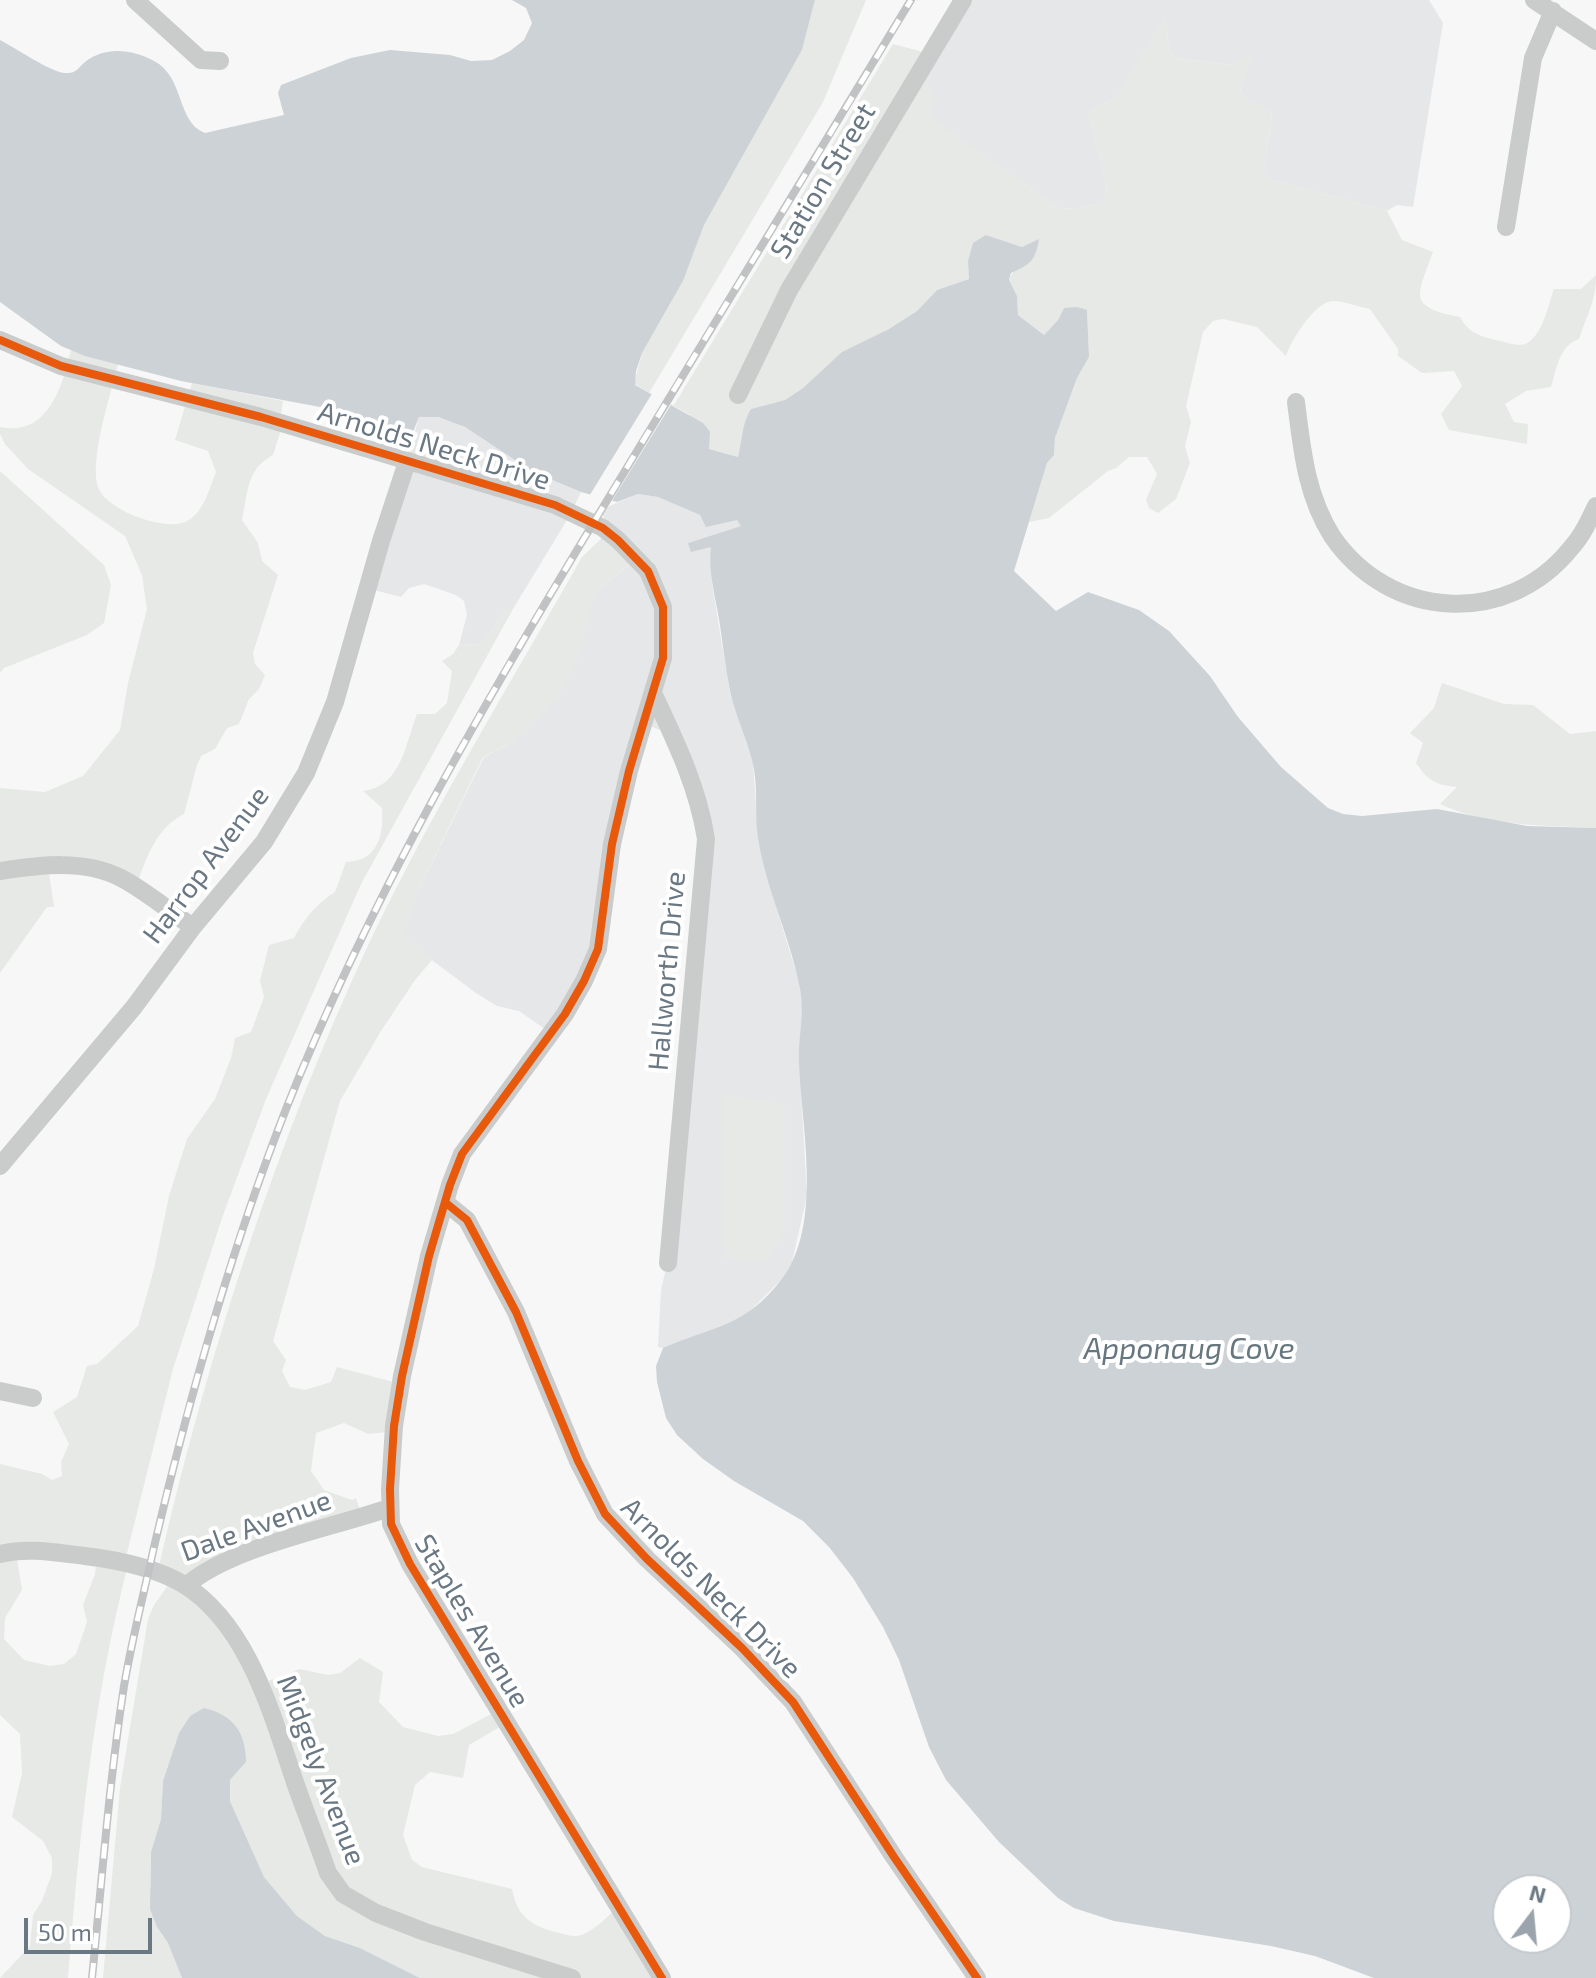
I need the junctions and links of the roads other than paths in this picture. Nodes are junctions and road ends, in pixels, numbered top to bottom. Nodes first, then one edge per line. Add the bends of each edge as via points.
1 (135, 0) edge
2 (963, 0) edge
3 (1534, 0) edge
4 (1553, 11) junction
5 (1596, 41) edge
6 (220, 61) dead end
7 (1506, 227) dead end
8 (0, 340) edge
9 (738, 395) dead end
10 (1296, 402) dead end
11 (407, 462) junction
12 (1596, 506) edge
13 (653, 693) junction
14 (0, 871) edge
15 (193, 927) junction
16 (0, 1166) edge
17 (446, 1203) junction
18 (668, 1263) dead end
19 (0, 1391) edge
20 (33, 1398) dead end
21 (389, 1508) junction
22 (0, 1554) edge
23 (186, 1586) junction
24 (572, 1978) edge
25 (662, 1978) edge
26 (977, 1978) edge

1 - 6 street via 201,60
2 - 9 street, Station Street via 789,290
3 - 4 street
4 - 5 street
4 - 7 street via 1533,58
8 - 11 street, Arnolds Neck Drive via 61,366 261,417
10 - 12 street via 1308,483 1318,511 1352,559 1399,594 1452,606 1505,596 1552,568 1571,549
11 - 13 street, Arnolds Neck Drive via 555,505 618,540 648,571 663,607 663,658
11 - 15 street, Harrop Avenue via 335,702 306,773 264,842
13 - 17 street, Arnolds Neck Drive via 612,844 601,935 592,964 565,1014 469,1143
13 - 18 street, Hallworth Drive via 689,773 706,839
14 - 15 street via 82,866 121,878
15 - 16 street, Harrop Avenue via 134,1007
17 - 21 street, Staples Avenue via 402,1376
17 - 26 street, Arnolds Neck Drive via 467,1220 516,1312 605,1514 793,1702
19 - 20 street
21 - 23 street, Dale Avenue via 250,1552 202,1572
21 - 25 street, Staples Avenue via 410,1564
22 - 23 street, Dale Avenue via 46,1551 125,1563
23 - 24 street, Midgely Avenue via 213,1609 252,1668 328,1873 343,1894 425,1932

